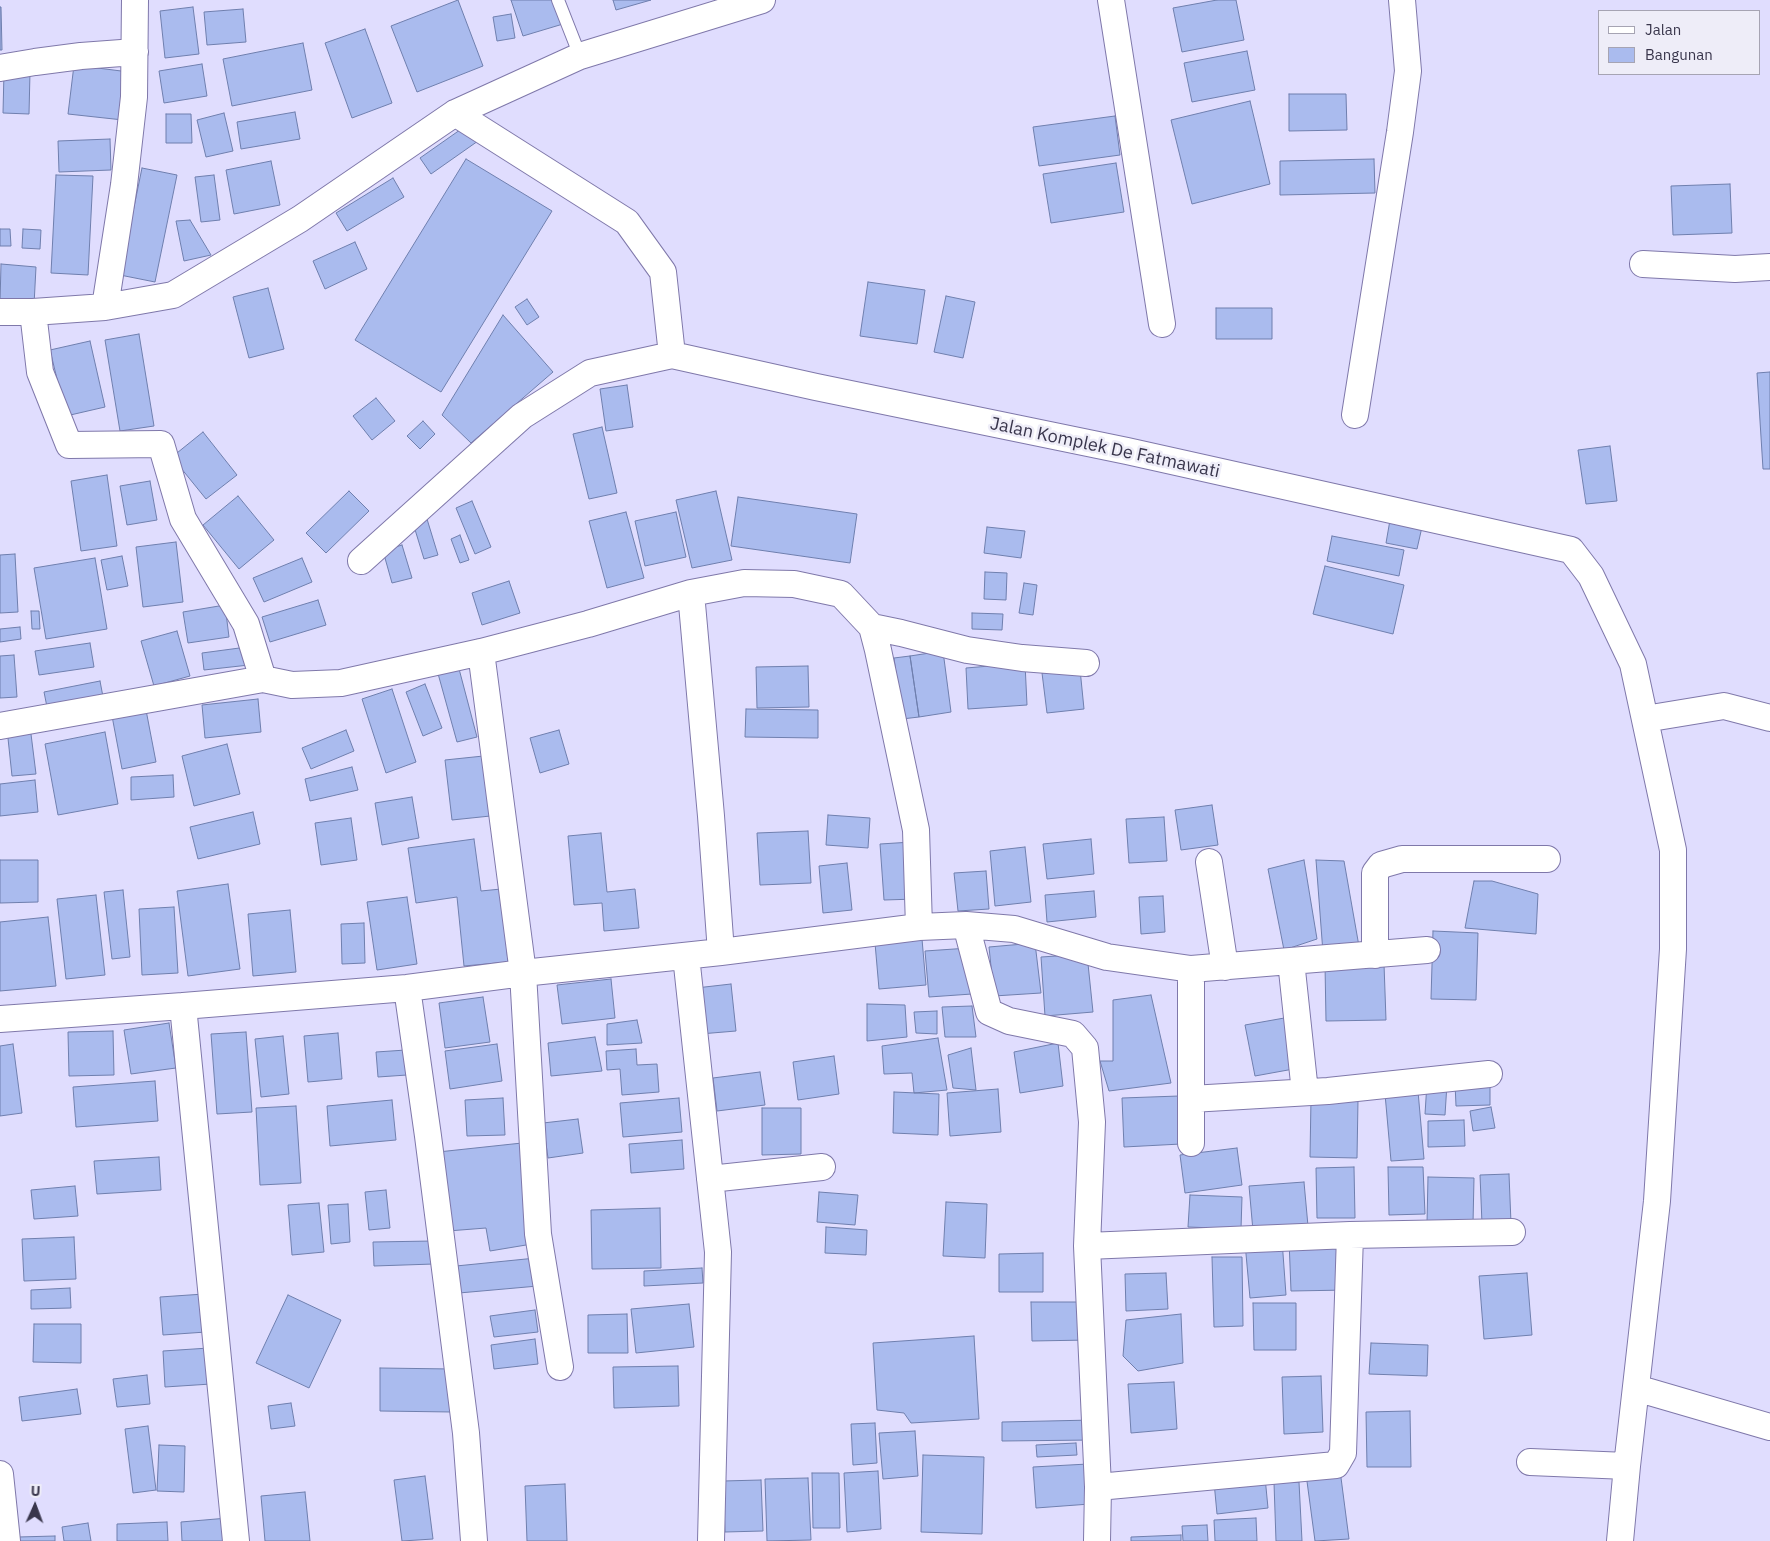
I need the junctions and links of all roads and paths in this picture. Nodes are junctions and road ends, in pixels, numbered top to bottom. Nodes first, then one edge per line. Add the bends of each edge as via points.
1 (135, 0) edge
2 (558, 0) edge
3 (762, 0) edge
4 (1111, 0) edge
5 (1402, 0) edge
6 (135, 52) junction
7 (580, 56) junction
8 (0, 68) edge
9 (455, 113) junction
10 (1643, 264) dead end
11 (1770, 268) edge
12 (105, 307) junction
13 (0, 312) edge
14 (34, 312) junction
15 (1162, 324) dead end
16 (672, 355) junction
17 (1355, 415) dead end
18 (361, 561) dead end
19 (691, 593) junction
20 (872, 627) junction
21 (481, 652) junction
22 (1086, 663) dead end
23 (263, 679) junction
24 (1770, 718) edge
25 (1645, 719) junction
26 (0, 726) edge
27 (1547, 859) dead end
28 (1209, 862) dead end
29 (966, 925) junction
30 (919, 927) junction
31 (1427, 950) dead end
32 (721, 952) junction
33 (1375, 955) junction
34 (686, 956) junction
35 (1291, 961) junction
36 (1225, 967) junction
37 (1191, 969) junction
38 (523, 973) junction
39 (407, 988) junction
40 (183, 1006) junction
41 (0, 1019) edge
42 (1489, 1074) dead end
43 (1305, 1092) junction
44 (1191, 1099) junction
45 (1191, 1143) dead end
46 (822, 1167) dead end
47 (710, 1179) junction
48 (1512, 1232) dead end
49 (1350, 1235) junction
50 (1086, 1246) junction
51 (560, 1366) dead end
52 (1636, 1388) junction
53 (1770, 1427) edge
54 (1530, 1462) dead end
55 (1627, 1466) junction
56 (0, 1474) edge
57 (1098, 1487) junction
58 (7, 1541) edge
59 (236, 1541) edge
60 (474, 1541) edge
61 (711, 1541) edge
62 (1097, 1541) edge
63 (1620, 1541) edge

1 - 6 street
2 - 7 lane
3 - 7 street
4 - 15 street
5 - 17 street via 1408,71
6 - 8 street
6 - 12 street via 134,97 124,185
7 - 9 street
9 - 12 street via 300,219 174,295
9 - 16 street via 627,222 663,272
10 - 11 street
12 - 14 street
13 - 14 street
14 - 23 street via 40,372 69,446 161,444 183,519 246,624
16 - 18 street via 590,372 522,416
16 - 25 street, Jalan Komplek De Fatmawati via 1127,451 1571,550 1591,576 1633,664
19 - 20 street via 744,582 794,584 841,594
19 - 21 street
19 - 32 street
20 - 22 street via 967,650
20 - 30 street via 916,830
21 - 23 street via 341,683 292,686
21 - 38 street
23 - 26 street
24 - 25 street via 1724,706
25 - 52 street, Jalan Komplek De Fatmawati via 1673,850 1673,949 1657,1201
27 - 33 street via 1402,860 1381,864 1375,873
28 - 36 street
29 - 30 street
29 - 37 street via 1014,929 1107,957
29 - 50 street via 989,1012 1010,1021 1073,1034 1085,1048 1092,1122
30 - 32 street
31 - 33 street
32 - 34 street
33 - 35 street
34 - 38 street
34 - 47 street
35 - 36 street
35 - 43 street
36 - 37 street
37 - 44 street
38 - 39 street
38 - 51 street via 538,1234
39 - 40 street
39 - 60 street via 465,1423
40 - 41 street
40 - 59 street
42 - 43 street
43 - 44 street
44 - 45 street
46 - 47 street
47 - 61 street via 718,1252
48 - 49 street
49 - 50 street
49 - 57 street via 1343,1453 1336,1465
50 - 57 street
52 - 53 street
52 - 55 street, Jalan Komplek De Fatmawati
54 - 55 street
55 - 63 street, Jalan Komplek De Fatmawati
56 - 58 street
57 - 62 street

